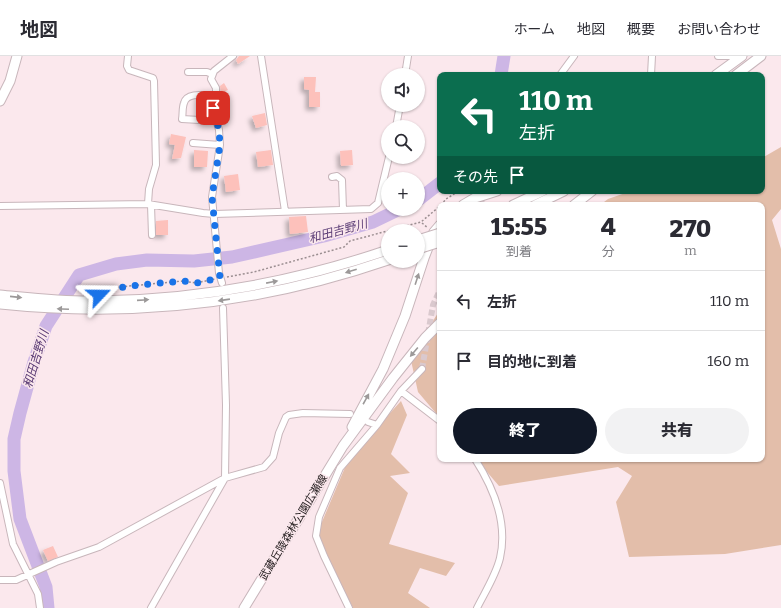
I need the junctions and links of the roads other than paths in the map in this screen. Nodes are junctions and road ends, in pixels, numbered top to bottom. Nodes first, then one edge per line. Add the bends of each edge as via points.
1 (17, 56) edge
2 (128, 56) edge
3 (233, 56) edge
4 (260, 56) edge
5 (408, 56) edge
6 (574, 56) edge
7 (652, 56) edge
8 (718, 56) edge
9 (736, 56) edge
10 (742, 56) edge
11 (761, 56) edge
12 (406, 68) edge
13 (188, 72) dead end
14 (562, 72) edge
15 (651, 72) edge
16 (720, 72) edge
17 (740, 72) edge
18 (212, 74) junction
19 (216, 96) junction
20 (0, 101) edge
21 (217, 121) junction
22 (193, 143) dead end
23 (220, 145) junction
24 (387, 164) edge
25 (332, 177) dead end
26 (488, 194) edge
27 (537, 194) edge
28 (558, 194) edge
29 (588, 194) edge
30 (469, 202) edge
31 (519, 202) edge
32 (541, 202) edge
33 (578, 202) edge
34 (150, 204) junction
35 (0, 206) edge
36 (343, 210) junction
37 (285, 211) junction
38 (214, 214) junction
39 (437, 228) edge
40 (437, 234) edge
41 (152, 235) dead end
42 (425, 238) edge
43 (437, 243) edge
44 (425, 247) edge
45 (381, 252) edge
46 (381, 262) edge
47 (220, 278) road end
48 (0, 295) edge
49 (31, 303) junction
50 (0, 304) edge
51 (223, 308) dead end
52 (437, 326) edge
53 (422, 369) tunnel mouth
54 (401, 391) junction
55 (350, 414) dead end
56 (437, 419) edge
57 (368, 422) dead end
58 (377, 425) junction
59 (343, 446) junction
60 (477, 462) edge
61 (226, 478) junction
62 (0, 483) edge
63 (28, 575) junction
64 (0, 580) edge
65 (40, 608) edge
66 (151, 608) edge
67 (244, 608) edge
68 (348, 608) edge
69 (477, 608) edge

1 - 20 main road via 10,81
2 - 34 street via 129,70 149,76 154,81 156,165 149,189
3 - 18 street
4 - 37 street
5 - 12 street
6 - 14 street
7 - 15 street
8 - 9 street
10 - 16 main road
11 - 17 main road
13 - 18 street
18 - 19 street
19 - 21 street via 213,108
19 - 21 street via 193,95 187,98 182,120
21 - 23 street
22 - 23 street
23 - 38 street via 212,197
24 - 36 street via 376,206 371,209
25 - 36 street via 337,176 342,180
26 - 30 main road
27 - 31 main road
28 - 32 main road
29 - 33 main road
34 - 35 street
34 - 38 street
34 - 41 street
36 - 37 street
37 - 38 street
38 - 47 street
59 -> 39 main road, 武蔵丘陵森林公園広瀬線 via 382,369 405,316 424,258
40 - 42 main road, bridge
43 - 44 main road, bridge
49 -> 45 main road via 153,299 228,291 289,279
46 -> 49 main road via 325,279 229,300 176,306 95,310
48 -> 49 main road
49 - 50 main road
51 - 61 street
52 -> 59 main road, 武蔵丘陵森林公園広瀬線 via 393,378
53 - 54 street
54 - 56 street
54 - 58 street
55 - 61 street via 289,415 279,433 269,463 264,467
57 - 58 street
58 - 68 street via 340,468 319,517 316,536
59 - 67 main road, 武蔵丘陵森林公園広瀬線
60 - 69 street via 490,486 503,532 500,557
61 - 63 street via 99,547
61 - 66 street
62 - 63 street via 13,544
63 - 64 street via 16,580
63 - 65 street via 38,594

